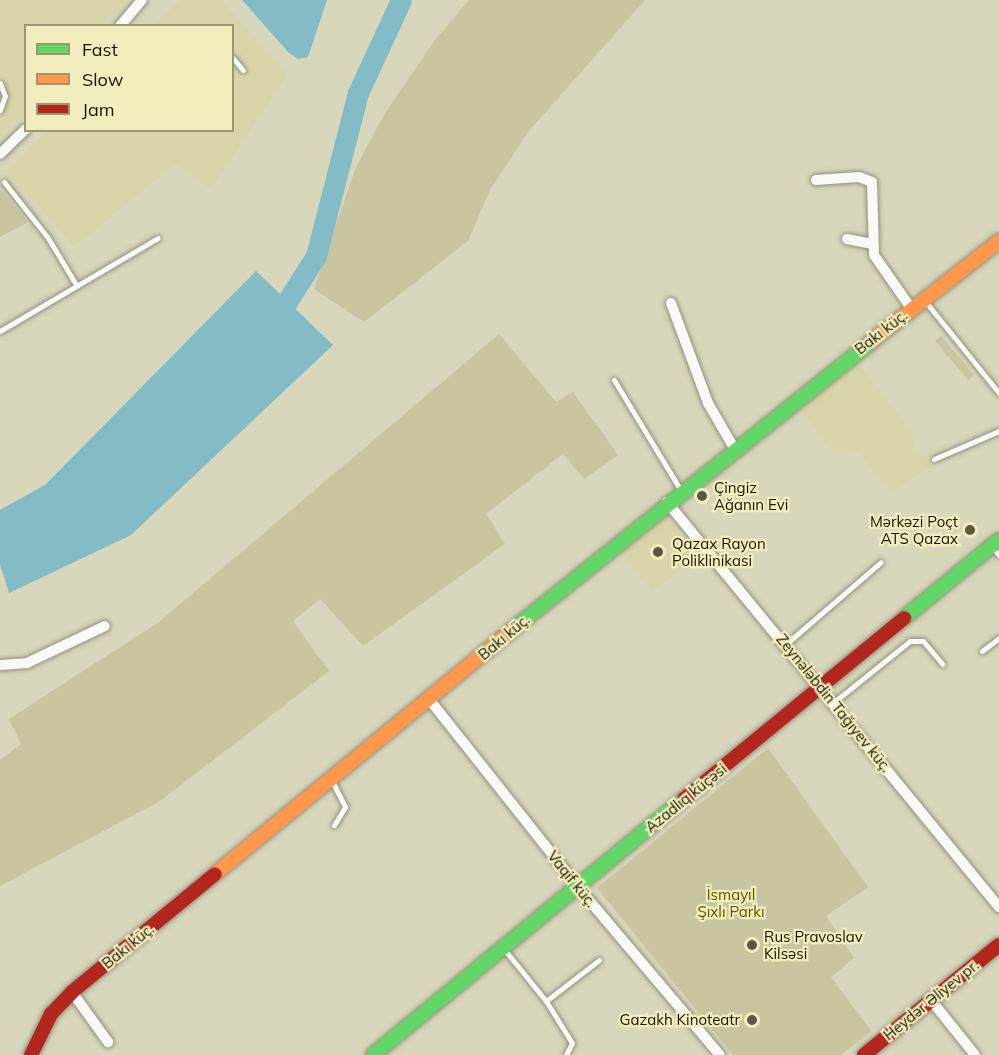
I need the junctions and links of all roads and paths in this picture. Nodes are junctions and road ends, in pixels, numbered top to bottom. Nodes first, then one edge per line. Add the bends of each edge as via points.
1 (142, 0) edge
2 (122, 24) edge
3 (234, 59) edge
4 (243, 70) dead end
5 (0, 83) edge
6 (0, 110) edge
7 (24, 131) edge
8 (0, 154) edge
9 (816, 180) dead end
10 (4, 182) dead end
11 (158, 238) dead end
12 (847, 239) dead end
13 (999, 241) edge
14 (872, 244) junction
15 (77, 286) junction
16 (923, 299) junction
17 (671, 303) dead end
18 (911, 308) junction
19 (0, 331) edge
20 (614, 380) dead end
21 (999, 393) edge
22 (999, 431) edge
23 (734, 448) junction
24 (934, 459) dead end
25 (681, 490) junction
26 (667, 502) junction
27 (996, 547) edge
28 (881, 562) dead end
29 (105, 626) dead end
30 (999, 638) edge
31 (786, 644) junction
32 (982, 651) dead end
33 (942, 664) dead end
34 (0, 665) edge
35 (822, 687) junction
36 (429, 699) junction
37 (834, 702) junction
38 (331, 780) junction
39 (334, 825) dead end
40 (577, 886) junction
41 (999, 908) edge
42 (999, 945) edge
43 (503, 947) junction
44 (599, 960) dead end
45 (72, 992) junction
46 (931, 1000) junction
47 (546, 1001) junction
48 (108, 1042) dead end
49 (31, 1055) edge
50 (372, 1055) edge
51 (566, 1055) edge
52 (720, 1055) edge
53 (864, 1055) edge
54 (975, 1055) edge

1 - 2 street
3 - 4 lane
5 - 6 lane via 5,96
7 - 8 street
9 - 14 street via 859,177 872,182
10 - 15 lane via 48,238
11 - 15 lane
12 - 14 street
13 - 16 street, Bakı küç.
14 - 18 street via 878,264
15 - 19 lane
16 - 18 street, Bakı küç.
16 - 21 lane
17 - 23 street via 708,403
18 - 23 street, Bakı küç.
20 - 25 lane
22 - 24 lane
23 - 25 street, Bakı küç.
25 - 26 street, Bakı küç.
26 - 31 street, Zeynələbdin Tağıyev küç.
26 - 36 street, Bakı küç.
27 - 35 street, Azadlıq küçəsi
28 - 31 lane
29 - 34 street via 27,663
30 - 32 lane
31 - 35 street, Zeynələbdin Tağıyev küç.
33 - 37 lane via 923,641 910,641
35 - 37 street, Zeynələbdin Tağıyev küç.
35 - 40 street, Azadlıq küçəsi
36 - 38 street, Bakı küç.
36 - 40 street, Vaqif küç.
37 - 41 street, Zeynələbdin Tağıyev küç.
38 - 39 lane via 345,807
38 - 45 street, Bakı küç.
40 - 43 street, Azadlıq küçəsi
40 - 52 street, Vaqif küç.
42 - 46 street, Heydər Əliyev pr.
43 - 47 lane
43 - 50 street, Azadlıq küçəsi
44 - 47 lane
45 - 48 street
45 - 49 street, Bakı küç. via 51,1014
46 - 53 street, Heydər Əliyev pr.
46 - 54 street
47 - 51 lane via 572,1043

